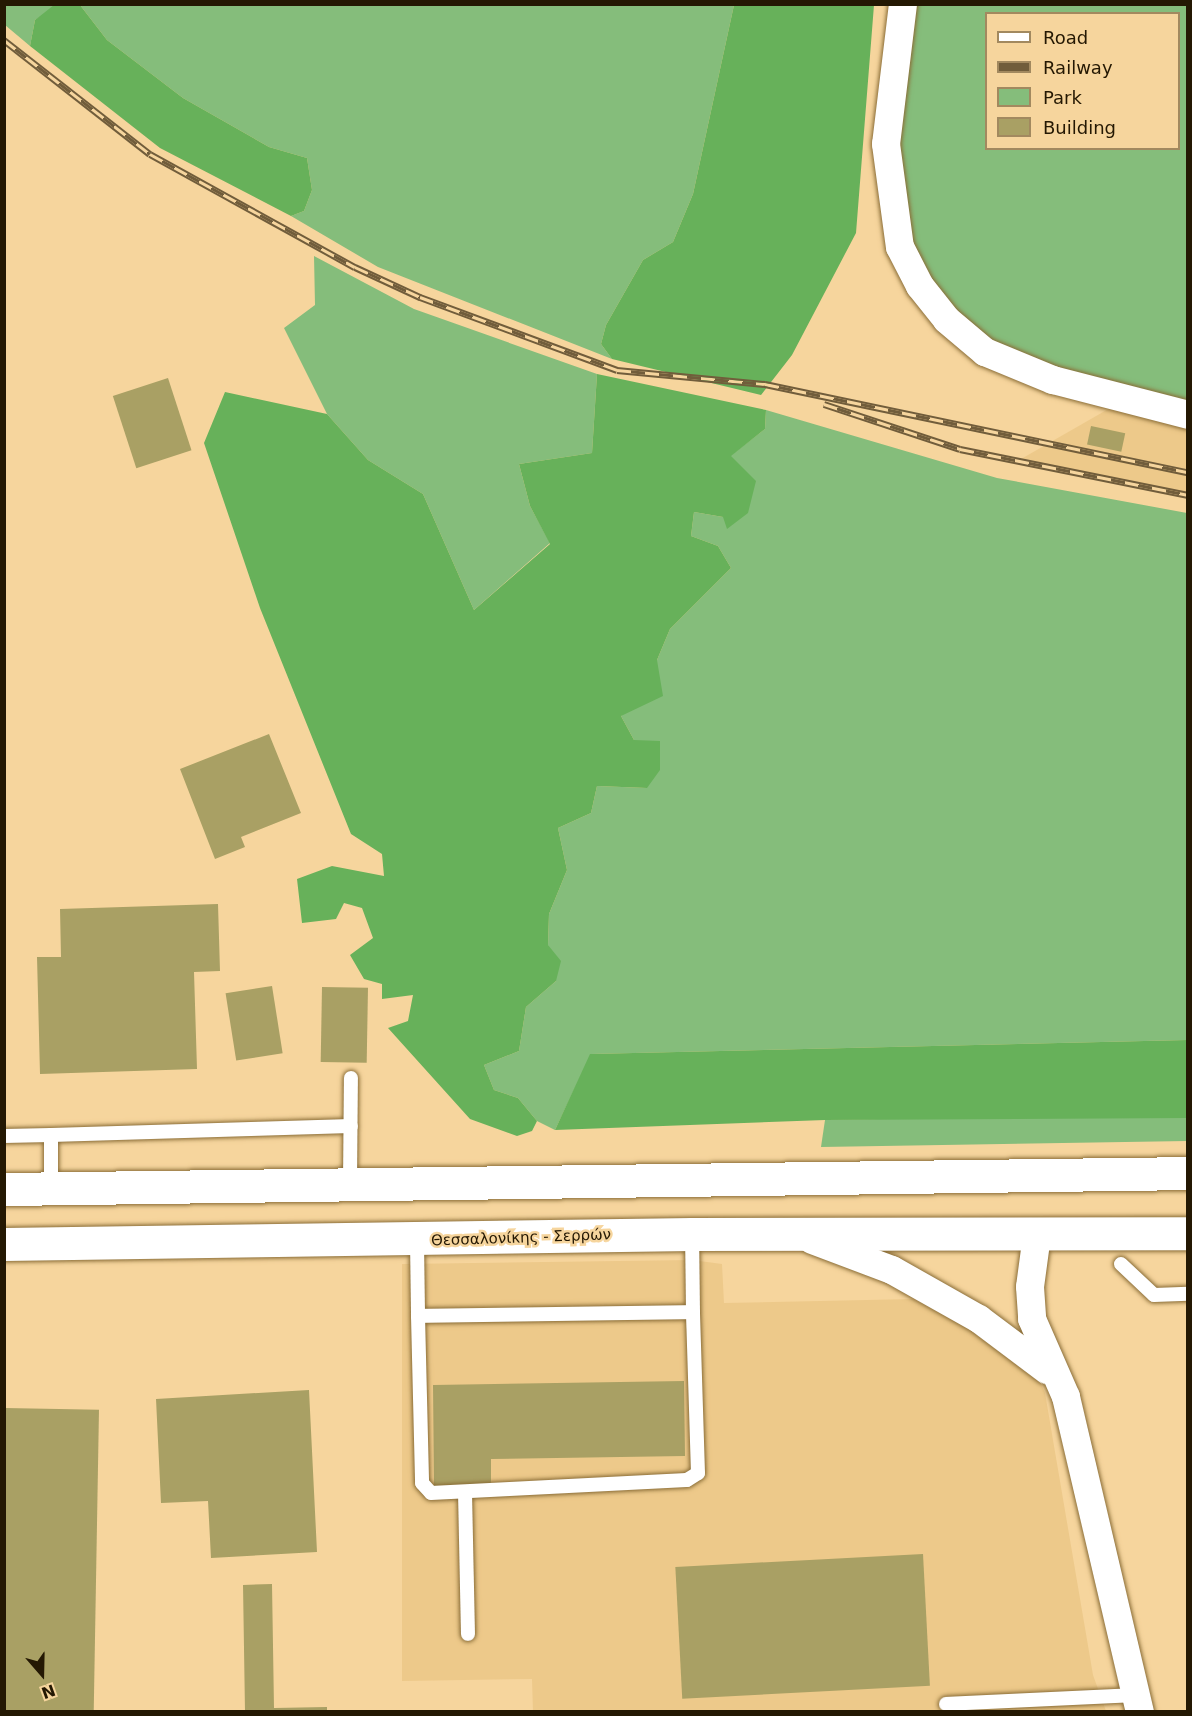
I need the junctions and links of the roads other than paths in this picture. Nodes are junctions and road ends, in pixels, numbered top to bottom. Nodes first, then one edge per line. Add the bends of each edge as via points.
1 (903, 4) edge
2 (1188, 415) edge
3 (351, 1078) dead end
4 (351, 1126) junction
5 (51, 1135) junction
6 (4, 1136) edge
7 (1188, 1173) edge
8 (350, 1183) junction
9 (51, 1188) junction
10 (4, 1189) edge
11 (1188, 1233) edge
12 (692, 1234) junction
13 (776, 1234) junction
14 (1037, 1235) junction
15 (417, 1241) junction
16 (4, 1244) edge
17 (1121, 1264) dead end
18 (1188, 1294) edge
19 (693, 1312) junction
20 (418, 1316) junction
21 (1060, 1382) junction
22 (465, 1491) junction
23 (468, 1634) dead end
24 (1138, 1703) edge
25 (946, 1704) dead end

1 - 2 street via 886,144 900,247 920,286 947,320 985,352 1053,380
3 - 4 lane
4 - 5 lane
4 - 8 lane
5 - 6 lane
5 - 9 lane
7 - 8 main road
8 - 9 main road
9 - 10 main road
11 - 14 main road, Θεσσαλονίκης - Σερρών
12 - 13 main road, Θεσσαλονίκης - Σερρών
12 - 15 main road, Θεσσαλονίκης - Σερρών
12 - 19 lane
13 - 14 main road, Θεσσαλονίκης - Σερρών
13 - 21 street via 825,1242 892,1270 1021,1347
14 - 21 street via 1030,1287 1032,1319
15 - 16 main road, Θεσσαλονίκης - Σερρών
15 - 20 lane
17 - 18 lane via 1154,1294
19 - 20 lane
19 - 22 lane via 698,1473 687,1480
20 - 22 lane via 422,1483 430,1493
21 - 24 street
22 - 23 lane
24 - 25 lane

